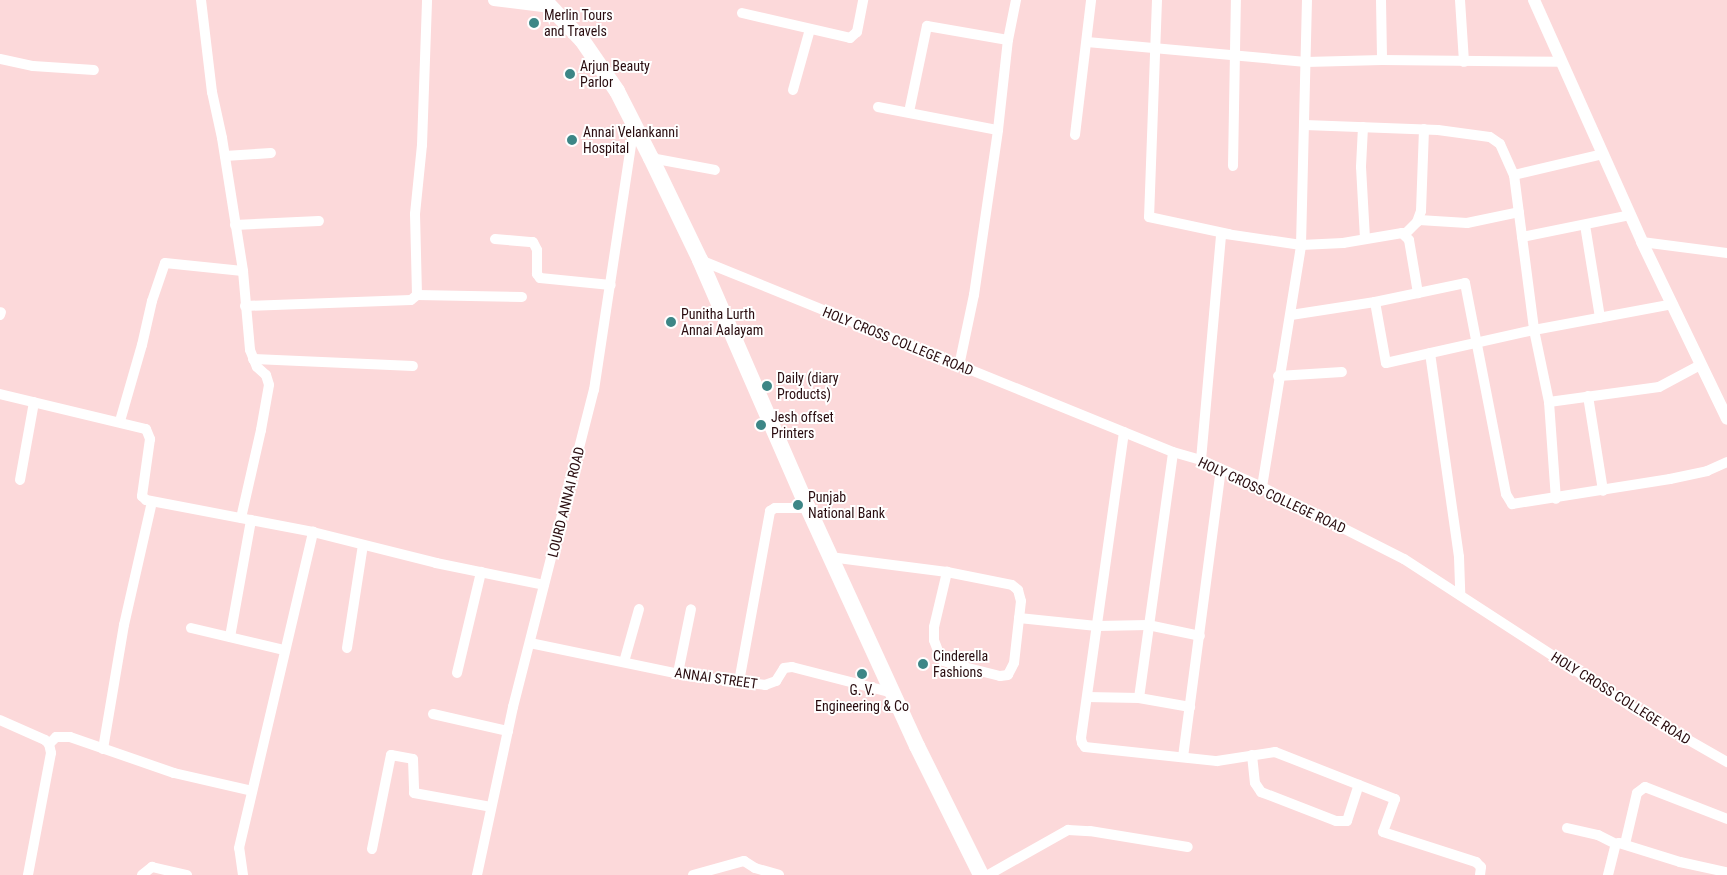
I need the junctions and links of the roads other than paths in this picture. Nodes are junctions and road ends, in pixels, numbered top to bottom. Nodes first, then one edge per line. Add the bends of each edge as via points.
1 (201, 0) edge
2 (427, 0) edge
3 (494, 0) edge
4 (863, 0) edge
5 (1016, 0) edge
6 (1091, 0) edge
7 (1157, 0) edge
8 (1236, 0) edge
9 (1307, 0) edge
10 (1381, 0) edge
11 (1460, 0) edge
12 (1534, 0) edge
13 (548, 4) edge
14 (742, 13) dead end
15 (810, 29) junction
16 (1008, 40) junction
17 (1087, 42) junction
18 (1155, 49) junction
19 (1235, 56) junction
20 (0, 59) edge
21 (1382, 60) junction
22 (1306, 62) junction
23 (1464, 62) junction
24 (1561, 62) junction
25 (94, 70) dead end
26 (793, 90) dead end
27 (878, 107) dead end
28 (909, 112) junction
29 (634, 125) junction
30 (1305, 125) junction
31 (1363, 127) junction
32 (1424, 129) junction
33 (998, 130) junction
34 (1075, 135) dead end
35 (271, 153) dead end
36 (1603, 154) junction
37 (225, 156) junction
38 (651, 158) junction
39 (1233, 166) dead end
40 (715, 170) dead end
41 (1514, 175) junction
42 (1519, 212) junction
43 (1630, 215) junction
44 (1419, 220) junction
45 (319, 221) dead end
46 (1585, 224) junction
47 (235, 225) junction
48 (1231, 234) junction
49 (1405, 234) junction
50 (1522, 237) junction
51 (495, 239) dead end
52 (1365, 240) junction
53 (1642, 242) junction
54 (1301, 245) junction
55 (1727, 253) edge
56 (700, 260) junction
57 (243, 271) junction
58 (611, 285) junction
59 (1418, 292) junction
60 (418, 296) junction
61 (522, 297) dead end
62 (1375, 302) junction
63 (1673, 304) junction
64 (245, 306) junction
65 (1291, 315) junction
66 (1600, 318) junction
67 (1534, 330) junction
68 (1476, 344) junction
69 (1430, 353) junction
70 (253, 359) junction
71 (1700, 365) junction
72 (413, 366) dead end
73 (959, 366) junction
74 (1342, 372) dead end
75 (1278, 376) junction
76 (0, 394) edge
77 (1588, 396) junction
78 (34, 402) junction
79 (1549, 402) junction
80 (1727, 419) edge
81 (120, 421) junction
82 (1124, 432) junction
83 (1173, 452) junction
84 (1201, 460) junction
85 (1727, 462) edge
86 (1221, 470) junction
87 (20, 480) dead end
88 (1262, 487) junction
89 (1604, 491) junction
90 (1556, 499) junction
91 (152, 502) junction
92 (808, 508) junction
93 (246, 519) junction
94 (313, 532) junction
95 (363, 544) junction
96 (830, 557) junction
97 (481, 572) junction
98 (947, 572) junction
99 (544, 586) junction
100 (1460, 595) junction
101 (639, 609) dead end
102 (691, 609) dead end
103 (1019, 618) junction
104 (1148, 625) junction
105 (1097, 626) junction
106 (191, 628) dead end
107 (1200, 636) junction
108 (230, 637) junction
109 (530, 643) junction
110 (347, 648) dead end
111 (284, 650) junction
112 (624, 662) junction
113 (457, 673) dead end
114 (678, 673) junction
115 (739, 682) junction
116 (893, 693) junction
117 (1087, 696) junction
118 (1139, 698) junction
119 (1190, 707) junction
120 (433, 714) dead end
121 (0, 720) edge
122 (508, 731) junction
123 (49, 744) junction
124 (103, 749) junction
125 (1252, 755) junction
126 (1183, 757) junction
127 (1727, 762) edge
128 (1359, 785) junction
129 (252, 791) junction
130 (492, 807) junction
131 (1727, 819) edge
132 (1567, 828) dead end
133 (1620, 844) junction
134 (1188, 847) dead end
135 (372, 849) dead end
136 (1726, 870) edge
137 (28, 875) edge
138 (142, 875) edge
139 (187, 875) edge
140 (243, 875) edge
141 (477, 875) edge
142 (693, 875) edge
143 (779, 875) edge
144 (981, 875) edge
145 (988, 875) edge
146 (1480, 875) edge
147 (1608, 875) edge

1 - 37 street via 212,92
2 - 60 street via 422,145 415,214
3 - 13 street
4 - 15 street via 853,37
5 - 16 street
6 - 17 street
7 - 18 street
8 - 19 street
9 - 22 street
10 - 21 street
11 - 23 street
12 - 24 street
13 - 29 main road via 582,40 617,92
14 - 15 street
15 - 26 street
16 - 28 street via 927,26
16 - 33 street
17 - 18 street
17 - 34 street
18 - 19 street
18 - 48 street via 1149,217
19 - 22 street
19 - 39 street
20 - 25 street via 34,66
21 - 22 street
21 - 23 street
22 - 30 street
23 - 24 street
24 - 36 street
27 - 28 street
28 - 33 street
29 - 38 main road
29 - 58 street, LOURD ANNAI ROAD
30 - 31 street
30 - 54 street
31 - 32 street
31 - 52 street via 1361,167
32 - 41 street via 1496,139
32 - 44 street
33 - 73 street via 974,295
35 - 37 street
36 - 41 street
36 - 43 street
37 - 47 street
38 - 40 street
38 - 56 main road
41 - 42 street
42 - 44 street via 1467,223
42 - 50 street
43 - 46 street
43 - 53 street
44 - 49 street
45 - 47 street
46 - 50 street
46 - 66 street
47 - 57 street
48 - 54 street
48 - 84 street via 1221,235 1219,241
49 - 52 street
49 - 59 street via 1409,240
50 - 67 street
51 - 58 street via 533,242 540,278
52 - 54 street
53 - 55 street
53 - 63 street
54 - 65 street
56 - 73 street, HOLY CROSS COLLEGE ROAD
56 - 92 main road
57 - 64 street
57 - 81 street via 165,263
58 - 99 street, LOURD ANNAI ROAD via 594,390
59 - 62 street
59 - 68 street via 1465,283
60 - 61 street
60 - 64 street via 411,300
62 - 65 street
62 - 69 street via 1386,363
63 - 66 street
63 - 71 street
64 - 70 street
65 - 75 street
66 - 67 street
67 - 68 street
67 - 79 street
68 - 69 street
68 - 90 street via 1509,503 1520,505
69 - 100 street via 1459,557
70 - 72 street
70 - 93 street via 266,375 269,393
71 - 77 street via 1659,386
71 - 80 street
73 - 82 street, HOLY CROSS COLLEGE ROAD
74 - 75 street
75 - 88 street
76 - 78 street
77 - 79 street
77 - 89 street
78 - 81 street
78 - 87 street
79 - 90 street
81 - 91 street via 142,426 148,432 150,439 142,496
82 - 83 street, HOLY CROSS COLLEGE ROAD
82 - 105 street
83 - 84 street, HOLY CROSS COLLEGE ROAD
83 - 104 street
84 - 86 street, HOLY CROSS COLLEGE ROAD
85 - 89 street via 1707,471
86 - 88 street, HOLY CROSS COLLEGE ROAD
86 - 107 street
88 - 100 street, HOLY CROSS COLLEGE ROAD via 1404,559
89 - 90 street
91 - 93 street
91 - 124 street via 124,625
92 - 96 main road
92 - 115 street via 775,508 770,511
93 - 94 street
93 - 108 street
94 - 95 street
94 - 111 street
95 - 97 street
95 - 110 street
96 - 98 street
96 - 116 main road
97 - 99 street
97 - 113 street
98 - 103 street via 1012,585 1018,590 1021,601
98 - 103 street via 934,627 934,640 944,661 1000,676 1008,675 1014,663
99 - 109 street, LOURD ANNAI ROAD
100 - 127 street, HOLY CROSS COLLEGE ROAD via 1638,711
101 - 112 street
102 - 114 street
103 - 105 street
104 - 105 street
104 - 107 street
104 - 118 street
105 - 117 street
106 - 108 street
107 - 119 street
108 - 111 street
109 - 112 street, ANNAI STREET
109 - 122 street, LOURD ANNAI ROAD
111 - 129 street
112 - 114 street, ANNAI STREET
114 - 115 street, ANNAI STREET
115 - 116 street, ANNAI STREET via 772,684 784,668 792,666
116 - 144 main road
117 - 118 street
117 - 126 street via 1081,738 1085,747
118 - 119 street
119 - 126 street
120 - 122 street
121 - 123 street
122 - 130 street, LOURD ANNAI ROAD
123 - 124 street via 62,735
123 - 137 street via 51,759
124 - 129 street via 174,773
125 - 126 street via 1218,761
125 - 128 street via 1275,752
125 - 128 street via 1255,783 1261,792 1336,821 1347,821
128 - 146 street via 1395,800 1383,832 1476,862 1481,867
129 - 140 street via 239,848
130 - 135 street via 414,793 413,759 391,756
130 - 141 street, LOURD ANNAI ROAD
131 - 133 street via 1645,787 1637,793
132 - 133 street
133 - 136 street via 1680,862
133 - 147 street
134 - 145 street via 1068,830
138 - 139 street via 152,867
142 - 143 street via 744,861

